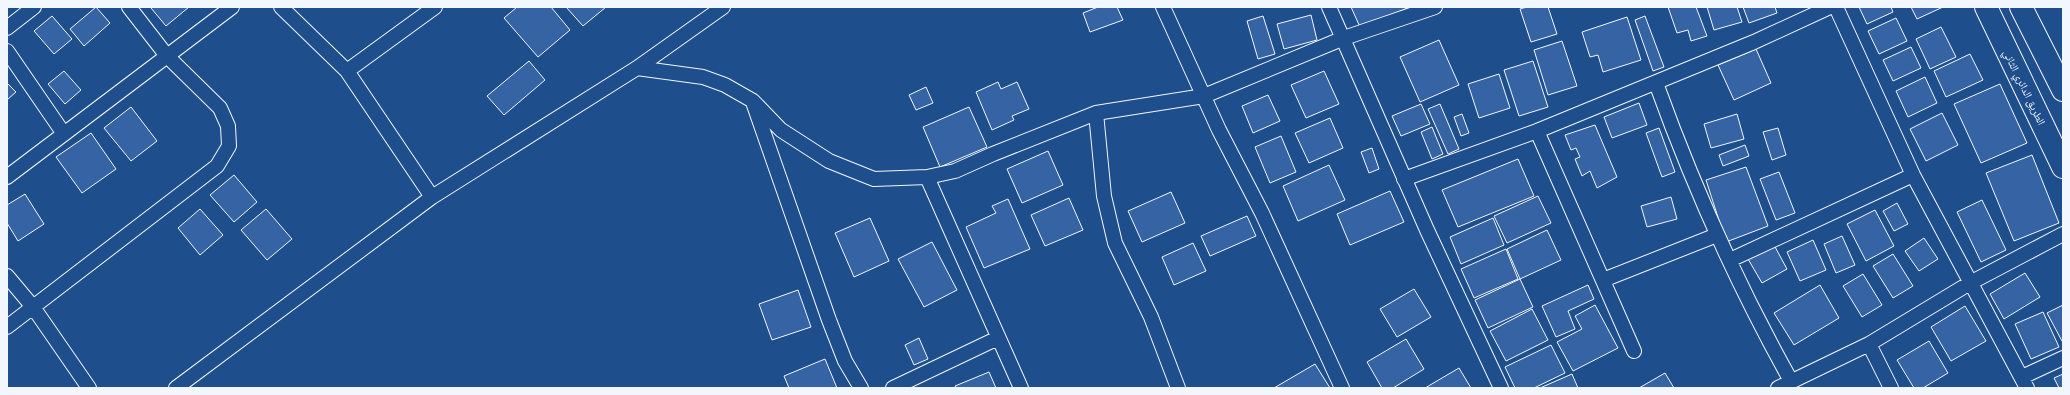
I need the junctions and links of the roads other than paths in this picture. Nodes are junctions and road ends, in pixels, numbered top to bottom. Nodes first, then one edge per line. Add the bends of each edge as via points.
1 (34, 7) edge
2 (129, 7) edge
3 (232, 7) edge
4 (281, 7) edge
5 (435, 7) edge
6 (723, 7) edge
7 (1163, 7) edge
8 (1329, 7) edge
9 (1435, 7) edge
10 (1830, 7) edge
11 (1836, 7) edge
12 (1986, 7) edge
13 (2022, 7) edge
14 (7, 28) edge
15 (1344, 38) junction
16 (7, 51) edge
17 (167, 56) junction
18 (637, 68) junction
19 (347, 70) junction
20 (1656, 83) junction
21 (2063, 90) edge
22 (1204, 96) junction
23 (753, 101) junction
24 (1096, 113) junction
25 (1537, 132) junction
26 (64, 134) junction
27 (2063, 167) edge
28 (1913, 174) junction
29 (7, 177) edge
30 (927, 177) junction
31 (1404, 179) junction
32 (432, 197) junction
33 (2063, 234) edge
34 (1717, 235) junction
35 (1730, 260) junction
36 (7, 276) edge
37 (1603, 280) junction
38 (1970, 283) junction
39 (33, 307) junction
40 (7, 328) edge
41 (998, 338) junction
42 (1869, 344) junction
43 (1634, 351) dead end
44 (2063, 358) edge
45 (1791, 381) junction
46 (2024, 382) edge
47 (89, 388) edge
48 (176, 388) edge
49 (861, 388) edge
50 (893, 388) edge
51 (1021, 388) edge
52 (1178, 388) edge
53 (1342, 388) edge
54 (1501, 388) edge
55 (1778, 388) edge
56 (1891, 388) edge

1 - 14 street
2 - 17 street
3 - 17 street
4 - 19 street
5 - 19 street
6 - 18 street
7 - 22 street
8 - 15 street
9 - 15 street
10 - 20 street
11 - 28 street
12 - 27 main road, الطريق الدائري الثاني
13 - 21 main road
15 - 22 street
15 - 31 street
16 - 26 street
17 - 26 street
17 - 39 street via 220,108 228,126 228,146 217,166
18 - 23 street via 703,77 725,85
18 - 32 street
19 - 32 street
20 - 25 street
20 - 34 street via 1680,150
22 - 24 street
22 - 53 street via 1262,213
23 - 30 street via 781,130 829,161 874,179
23 - 49 street via 829,320 846,361
24 - 30 street via 955,171
24 - 52 street via 1104,196 1115,243 1150,317
25 - 31 street
25 - 37 street
26 - 29 street
28 - 35 street
28 - 38 street
30 - 41 street
31 - 54 street
32 - 48 street
33 - 38 street
34 - 35 street
34 - 37 street
35 - 45 street via 1756,318
36 - 39 street
37 - 43 street
38 - 42 street
38 - 46 street
39 - 40 street
39 - 47 street
41 - 50 street
41 - 51 street
42 - 45 street
42 - 56 street
44 - 46 street
45 - 55 street

